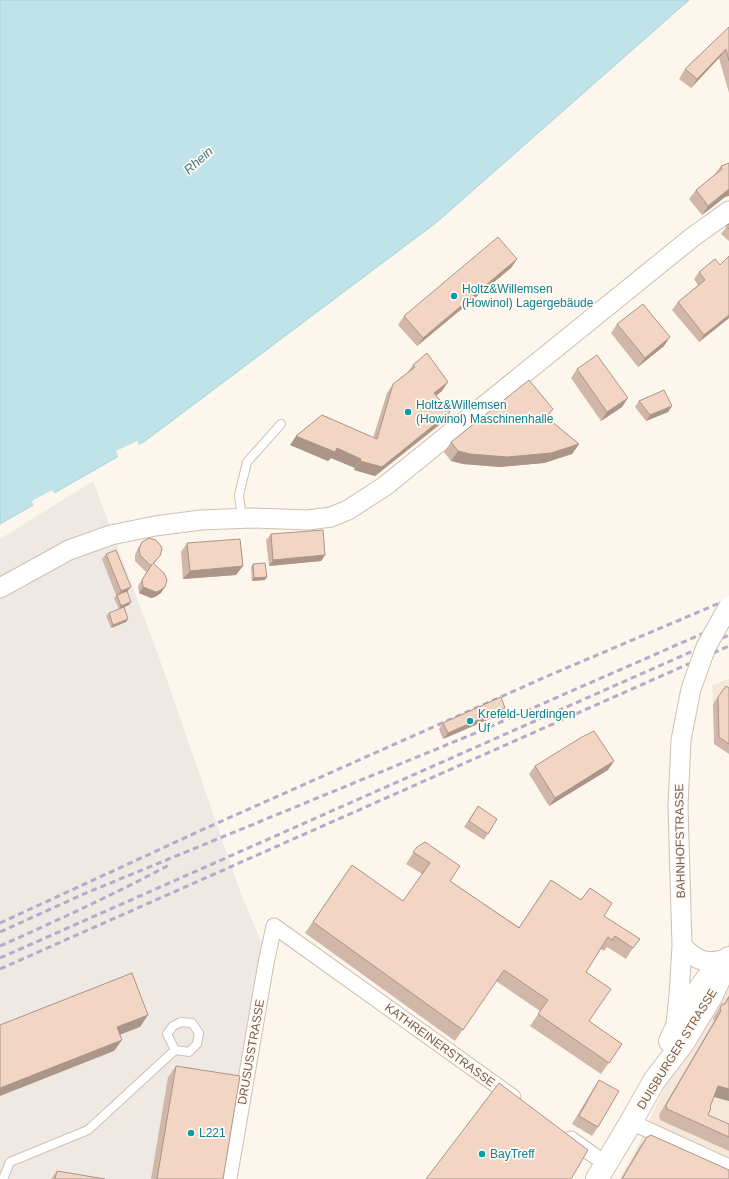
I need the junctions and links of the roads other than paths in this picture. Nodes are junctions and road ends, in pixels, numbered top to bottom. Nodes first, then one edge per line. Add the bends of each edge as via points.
1 (729, 211) edge
2 (281, 424) dead end
3 (242, 519) junction
4 (0, 588) edge
5 (729, 606) edge
6 (274, 926) joint
7 (682, 946) junction
8 (726, 956) edge
9 (676, 1027) junction
10 (175, 1050) dead end
11 (654, 1081) junction
12 (523, 1104) edge
13 (631, 1122) junction
14 (562, 1132) edge
15 (729, 1167) edge
16 (601, 1171) edge
17 (3, 1179) edge
18 (230, 1179) edge

1 - 3 street via 688,240 385,486 348,510 331,517 308,520
2 - 3 lane via 248,462 239,495
3 - 4 street via 201,520 111,535 69,550
5 - 7 street, BAHNHOFSTRASSE, bridge via 706,647 691,689 681,740 678,806
6 - 12 street, KATHREINERSTRASSE
6 - 18 street, DRUSUSSTRASSE
7 - 8 street via 698,959 713,963
7 - 9 street, BAHNHOFSTRASSE
8 - 9 main road, DUISBURGER STRASSE via 691,1001
8 - 11 main road, DUISBURGER STRASSE via 712,995 688,1036
9 - 11 main road, BAHNHOFSTRASSE
10 - 17 lane via 88,1130 10,1162
11 - 13 main road, DUISBURGER STRASSE
13 - 15 street
13 - 16 main road, DUISBURGER STRASSE
14 - 16 street

